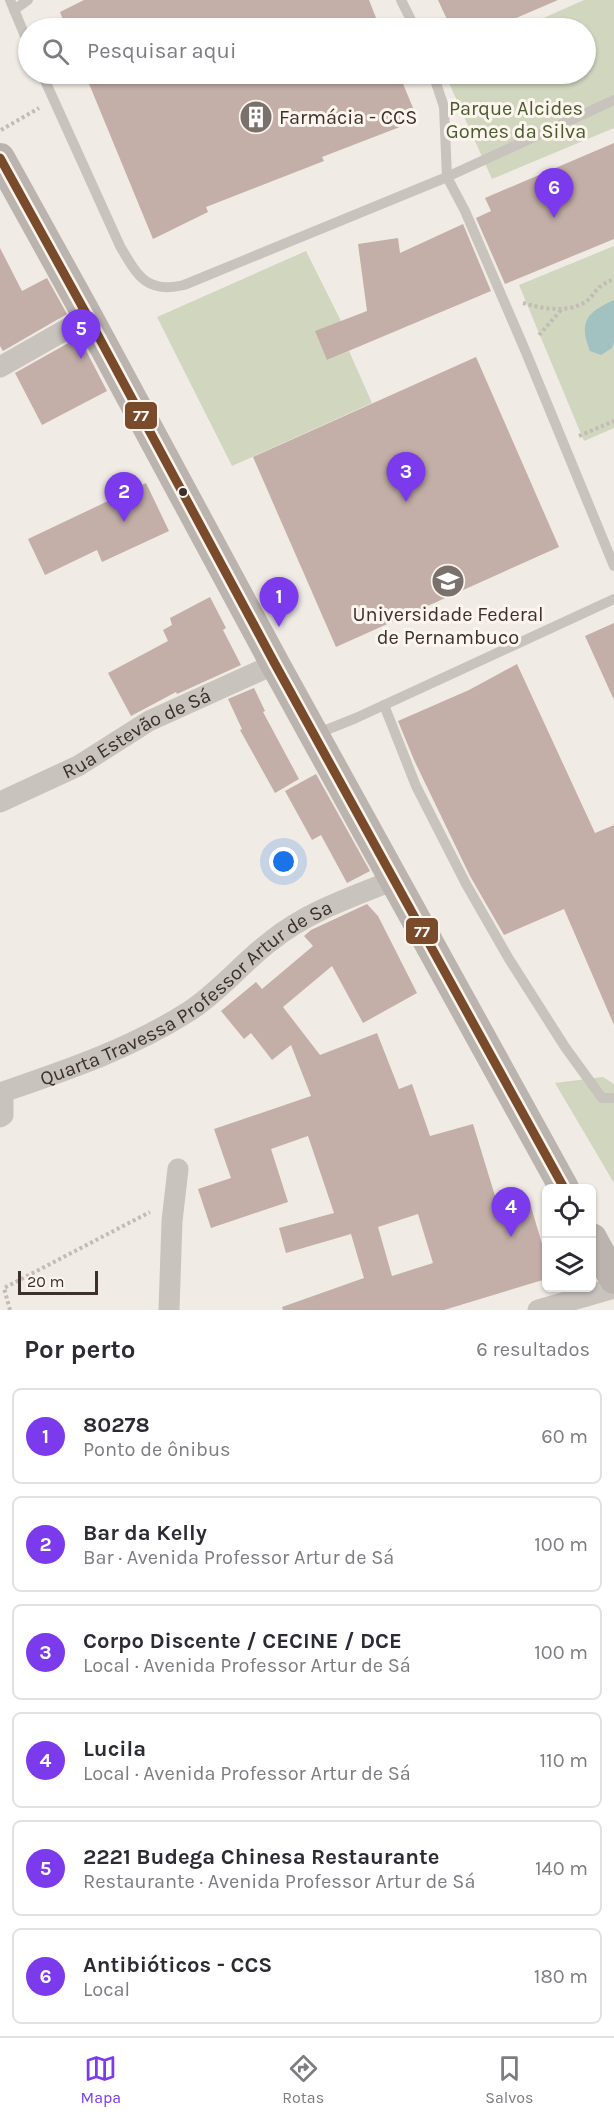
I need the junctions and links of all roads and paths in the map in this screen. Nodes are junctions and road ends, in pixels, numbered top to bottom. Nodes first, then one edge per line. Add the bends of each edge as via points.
1 (28, 0) edge
2 (401, 0) edge
3 (12, 5) edge
4 (410, 18) edge
5 (18, 19) edge
6 (46, 84) edge
7 (436, 84) edge
8 (614, 100) edge
9 (54, 101) junction
10 (0, 130) edge
11 (0, 158) edge
12 (447, 177) junction
13 (614, 279) edge
14 (502, 297) junction
15 (562, 309) junction
16 (88, 317) junction
17 (525, 350) junction
18 (0, 367) edge
19 (614, 421) edge
20 (563, 443) junction
21 (614, 566) edge
22 (614, 599) edge
23 (274, 664) junction
24 (384, 705) junction
25 (314, 735) junction
26 (0, 802) edge
27 (394, 880) junction
28 (614, 1098) edge
29 (0, 1117) edge
30 (178, 1169) dead end
31 (562, 1184) edge
32 (174, 1199) junction
33 (596, 1247) edge
34 (614, 1279) edge
35 (614, 1288) edge
36 (10, 1310) edge
37 (169, 1310) edge
38 (538, 1310) edge

1 - 3 lane
2 - 4 lane
3 - 5 lane
6 - 9 lane
7 - 12 lane via 444,107
8 - 12 lane
9 - 10 path
9 - 12 lane via 120,246 135,272 159,286 184,285
11 - 16 street
12 - 14 lane
13 - 15 path via 599,286 577,306
14 - 15 path
14 - 17 lane
15 - 17 path
16 - 18 street
16 - 23 street
17 - 20 lane
19 - 20 path
20 - 21 lane
22 - 24 lane
23 - 25 street
23 - 26 street, Rua Estevão de Sá via 149,721 78,766
24 - 25 lane
24 - 28 lane via 416,786 509,959 602,1098
25 - 27 street
27 - 29 street, Quarta Travessa Professor Artur de Sa via 330,905 299,922 272,940 190,1011 138,1041 3,1092
27 - 31 street
30 - 32 street
32 - 36 path via 4,1288
32 - 37 street
33 - 34 street
35 - 38 street

